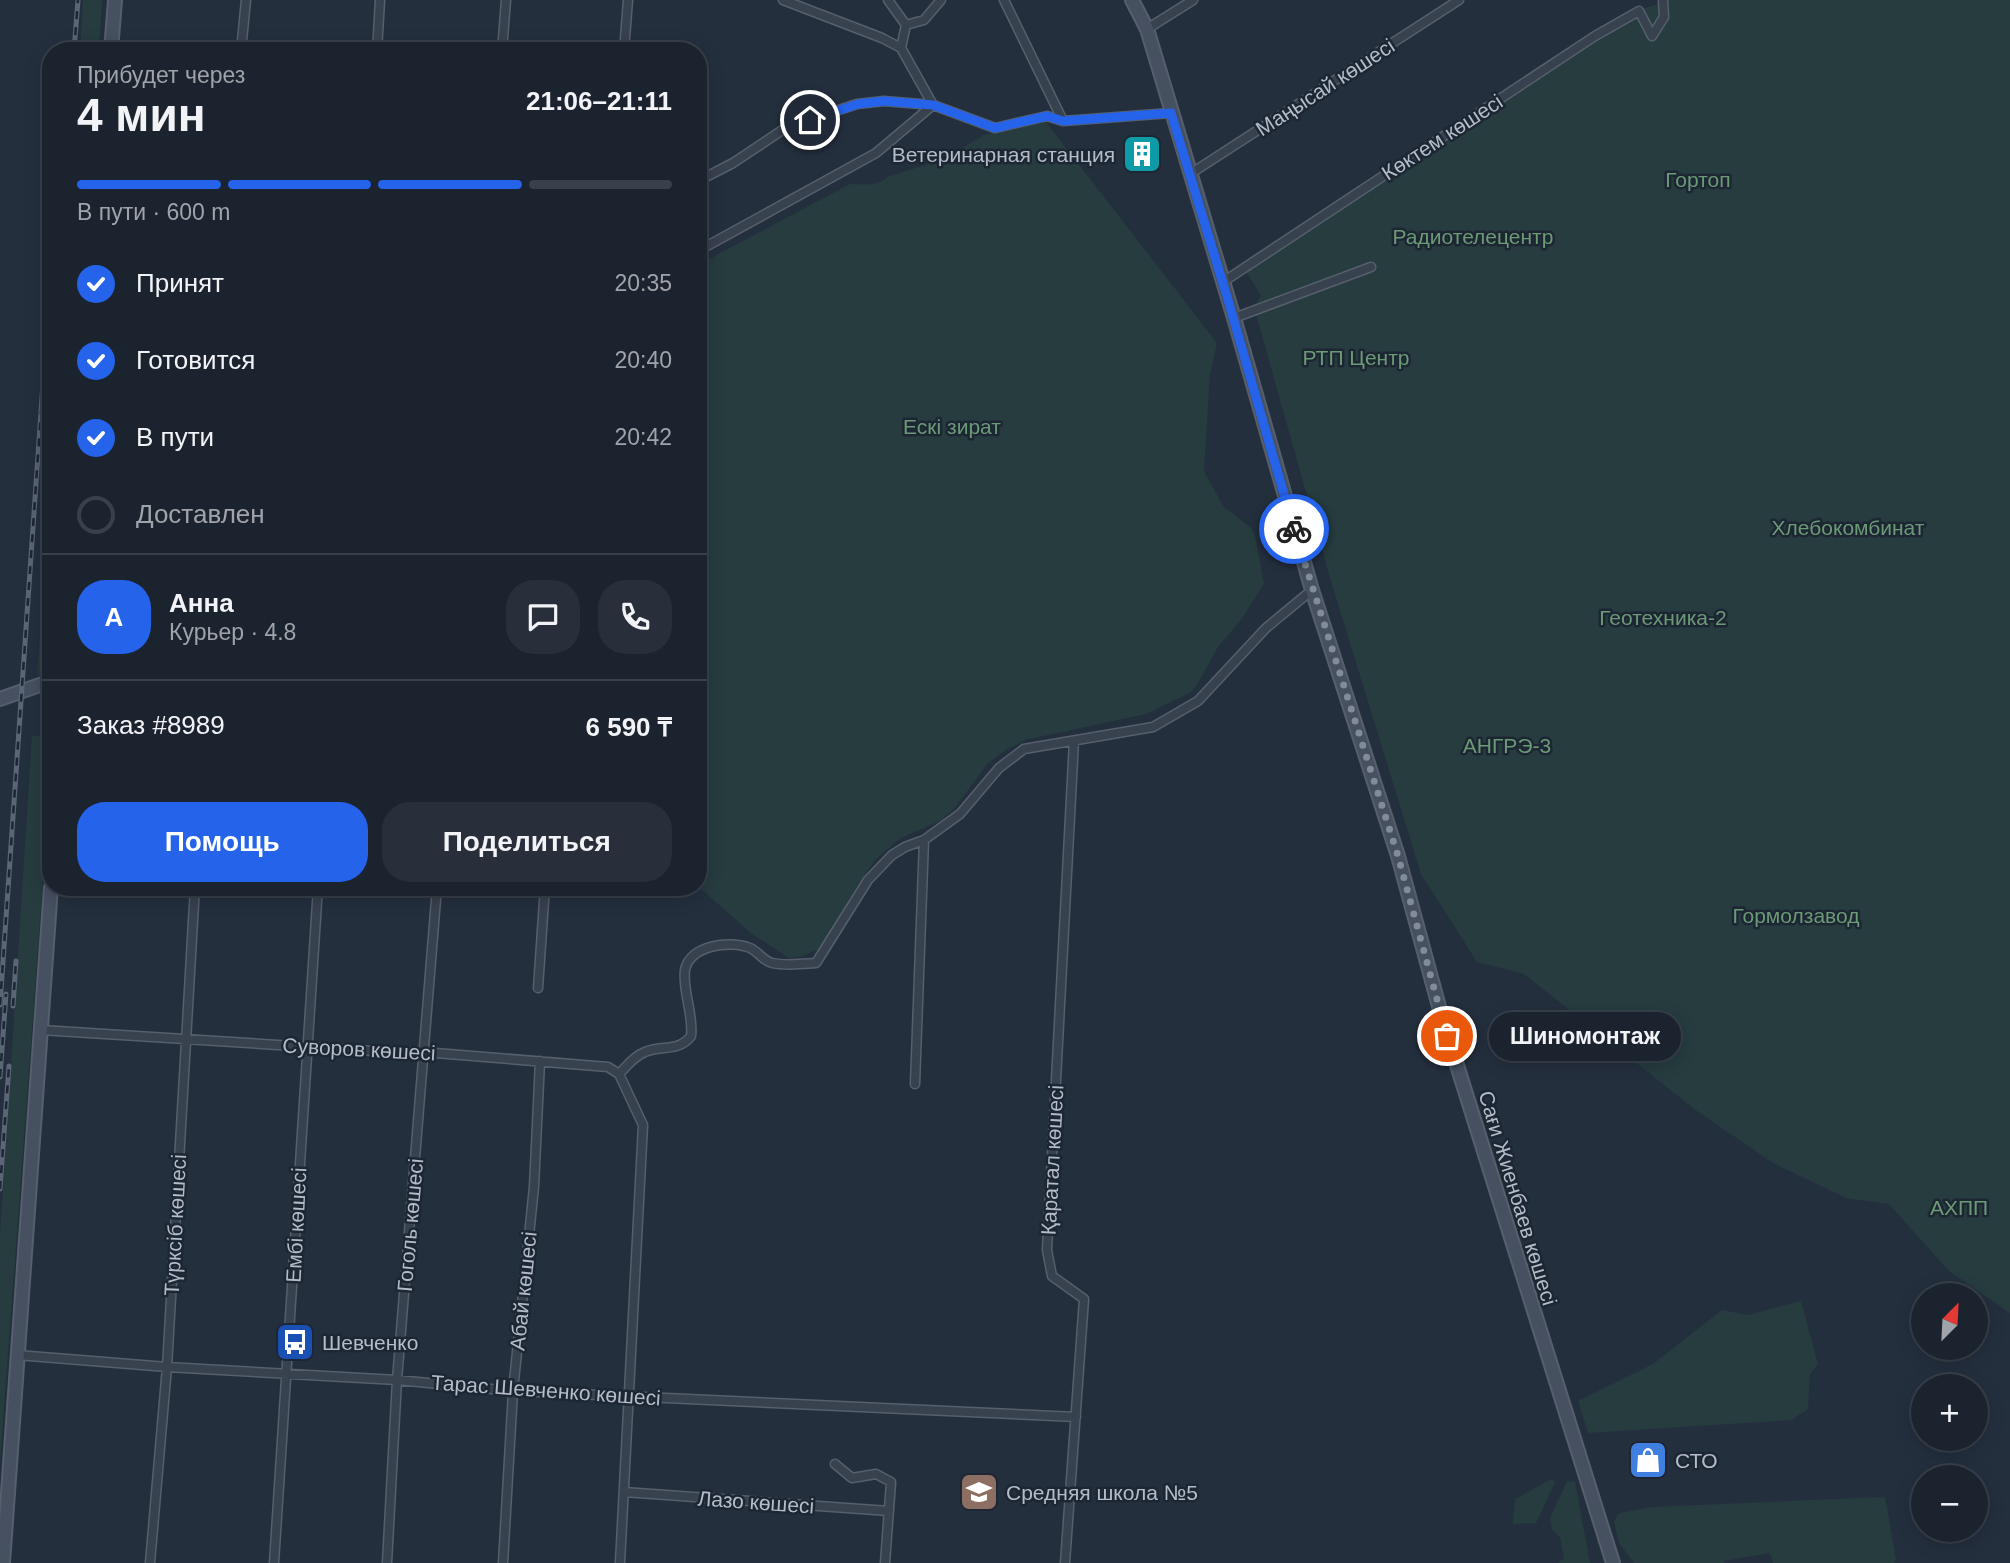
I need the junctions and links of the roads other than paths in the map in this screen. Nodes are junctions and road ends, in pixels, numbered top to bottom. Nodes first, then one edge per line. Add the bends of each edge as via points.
1 (115, 0) edge
2 (246, 0) edge
3 (380, 0) edge
4 (506, 0) edge
5 (628, 0) edge
6 (783, 0) edge
7 (888, 0) edge
8 (941, 0) edge
9 (1004, 0) edge
10 (1132, 0) edge
11 (1193, 0) edge
12 (1459, 0) edge
13 (1663, 0) edge
14 (906, 25) junction
15 (1147, 29) junction
16 (112, 42) edge
17 (242, 42) edge
18 (378, 42) edge
19 (503, 42) edge
20 (625, 42) edge
21 (901, 48) junction
22 (933, 105) junction
23 (1171, 113) junction
24 (1063, 121) junction
25 (1190, 174) junction
26 (707, 176) edge
27 (707, 246) edge
28 (1371, 267) dead end
29 (1223, 282) junction
30 (1234, 318) junction
31 (1312, 590) junction
32 (42, 684) edge
33 (0, 699) edge
34 (1074, 741) junction
35 (924, 840) junction
36 (50, 896) edge
37 (194, 896) edge
38 (317, 896) edge
39 (437, 896) edge
40 (544, 896) edge
41 (538, 988) dead end
42 (41, 1030) junction
43 (186, 1038) junction
44 (306, 1047) junction
45 (423, 1052) junction
46 (540, 1062) junction
47 (619, 1074) junction
48 (915, 1084) dead end
49 (17, 1355) junction
50 (167, 1367) junction
51 (287, 1373) junction
52 (397, 1380) junction
53 (513, 1391) junction
54 (629, 1395) junction
55 (1076, 1417) junction
56 (835, 1464) dead end
57 (624, 1492) junction
58 (889, 1511) junction
59 (3, 1563) edge
60 (150, 1563) edge
61 (274, 1563) edge
62 (387, 1563) edge
63 (503, 1563) edge
64 (620, 1563) edge
65 (885, 1563) edge
66 (1065, 1563) edge
67 (1613, 1563) edge

1 - 16 main road
2 - 17 street
3 - 18 street
4 - 19 street
5 - 20 street
6 - 21 street
7 - 14 street
8 - 14 street via 924,20
9 - 24 street
10 - 15 main road, Сағи Жиенбаев көшесі
11 - 15 street
12 - 25 street, Маңысай көшесі
13 - 29 street, Көктем көшесі via 1664,17 1652,36 1639,11 1595,36
14 - 21 street
15 - 23 main road, Сағи Жиенбаев көшесі
21 - 22 street
22 - 24 street via 995,128 1047,116
22 - 26 street via 858,104 787,127
22 - 27 street via 876,153
23 - 24 street
23 - 25 main road, Сағи Жиенбаев көшесі
25 - 29 main road, Сағи Жиенбаев көшесі
28 - 30 street
29 - 30 main road, Сағи Жиенбаев көшесі
30 - 31 main road, Сағи Жиенбаев көшесі
31 - 34 street via 1266,628 1198,701 1153,727
31 - 67 main road, Сағи Жиенбаев көшесі via 1398,856 1444,1026
32 - 33 main road
34 - 35 street via 1024,750 999,768 960,814
34 - 55 street, Қаратал көшесі via 1047,1250 1052,1276 1084,1299
35 - 47 street via 892,855 868,880 816,963 768,962 754,949 739,944 698,951 685,970 691,1035 677,1048 648,1050 636,1056
35 - 48 street
36 - 42 main road
37 - 43 street, Түрксіб көшесі
38 - 44 street, Ембі көшесі
39 - 45 street, Гоголь көшесі
40 - 41 street
42 - 43 street, Суворов көшесі
42 - 49 main road
43 - 44 street, Суворов көшесі
43 - 50 street, Түрксіб көшесі
44 - 45 street, Суворов көшесі
44 - 51 street, Ембі көшесі
45 - 46 street, Суворов көшесі
45 - 52 street, Гоголь көшесі
46 - 47 street, Суворов көшесі via 608,1067
46 - 53 street, Абай көшесі via 534,1187
47 - 54 street via 643,1125
49 - 50 street, Тарас Шевченко көшесі
49 - 59 main road
50 - 51 street, Тарас Шевченко көшесі
50 - 60 street, Түрксіб көшесі
51 - 52 street, Тарас Шевченко көшесі
51 - 61 street, Ембі көшесі
52 - 53 street, Тарас Шевченко көшесі
52 - 62 street, Гоголь көшесі
53 - 54 street, Тарас Шевченко көшесі
53 - 63 street, Абай көшесі
54 - 55 street, Тарас Шевченко көшесі
54 - 57 street
55 - 66 street, Қаратал көшесі
56 - 58 street via 852,1478 876,1474 891,1482
57 - 58 street, Лазо көшесі
57 - 64 street
58 - 65 street

